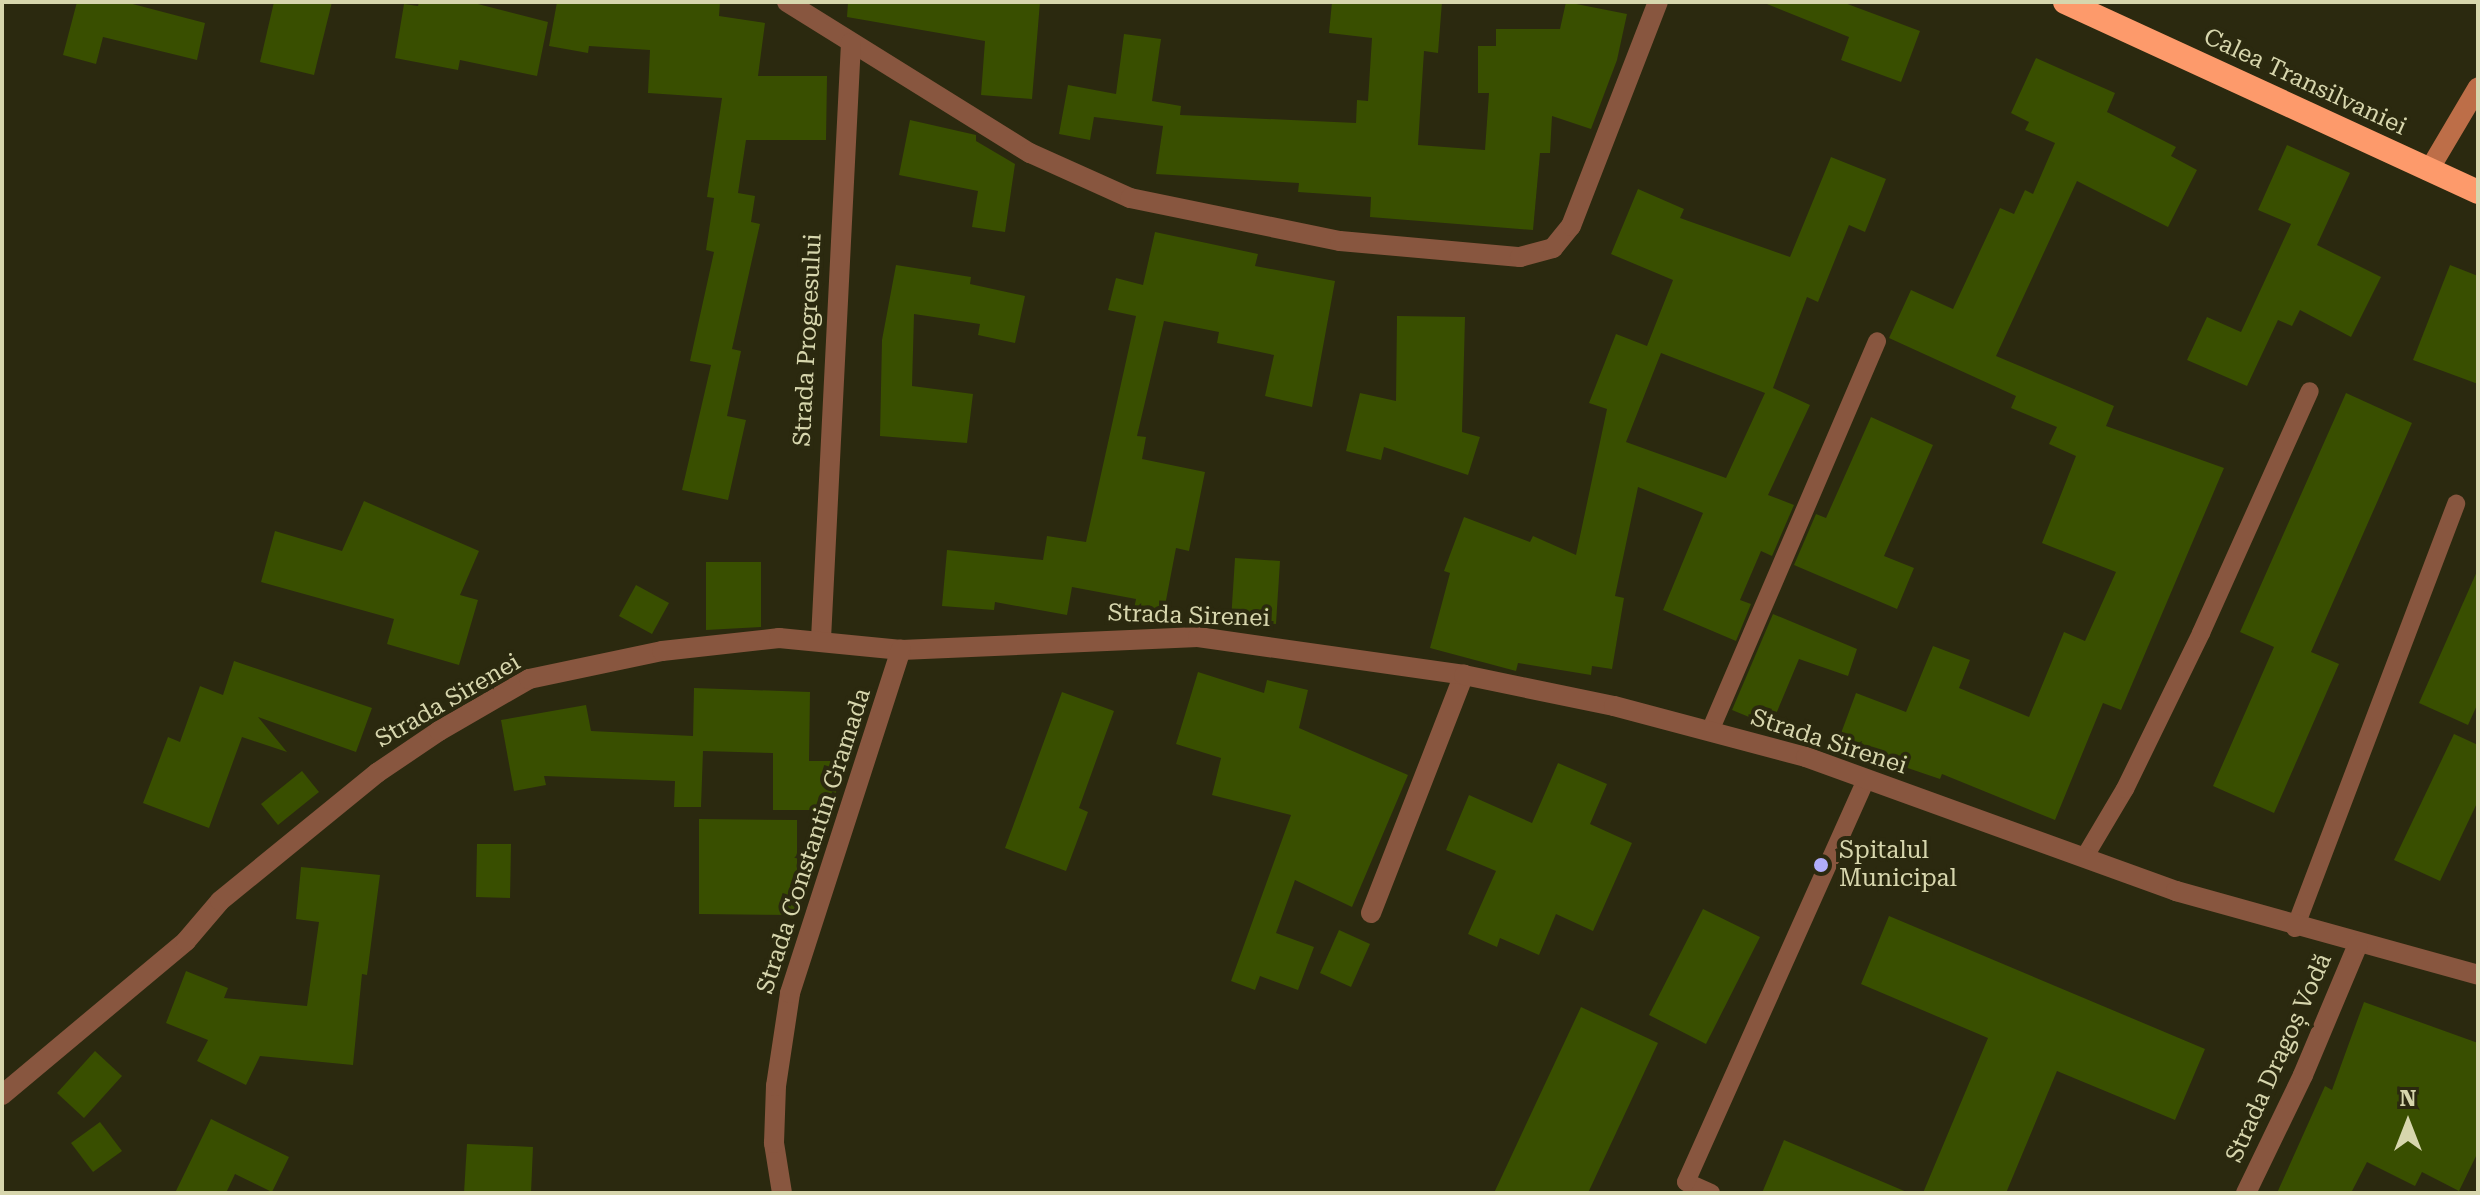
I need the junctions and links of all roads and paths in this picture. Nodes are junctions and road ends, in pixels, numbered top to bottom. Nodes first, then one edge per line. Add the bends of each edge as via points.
1 (787, 2) edge
2 (1658, 2) edge
3 (2065, 2) edge
4 (851, 43) junction
5 (2478, 87) edge
6 (2429, 170) junction
7 (2478, 192) edge
8 (1877, 341) dead end
9 (2310, 391) dead end
10 (2456, 504) dead end
11 (821, 639) junction
12 (901, 650) junction
13 (1464, 675) junction
14 (1710, 731) junction
15 (1866, 780) junction
16 (2084, 858) junction
17 (1371, 913) dead end
18 (2295, 928) junction
19 (2358, 944) junction
20 (2478, 975) edge
21 (2, 1095) edge
22 (782, 1193) edge
23 (1711, 1193) edge
24 (2246, 1193) edge

1 - 4 street
2 - 4 street via 1571,226 1553,248 1520,257 1340,241 1130,198 1030,153
3 - 6 highway, Calea Transilvaniei
4 - 11 street, Strada Progresului
5 - 6 street
6 - 7 highway, Calea Transilvaniei
8 - 14 lane
9 - 16 lane via 2201,633 2125,789
10 - 18 lane
11 - 12 street, Strada Sirenei
11 - 21 street, Strada Sirenei via 662,651 529,679 377,773 220,901 186,941
12 - 13 street, Strada Sirenei via 1198,637
12 - 22 street, Strada Constantin Gramada via 790,993 776,1086 774,1143
13 - 14 street, Strada Sirenei
13 - 17 street
14 - 15 street, Strada Sirenei
15 - 16 street, Strada Sirenei
15 - 23 lane via 1686,1182
16 - 18 street, Strada Sirenei
18 - 19 street, Strada Sirenei
19 - 20 street, Strada Sirenei
19 - 24 street, Strada Dragoș Vodă

